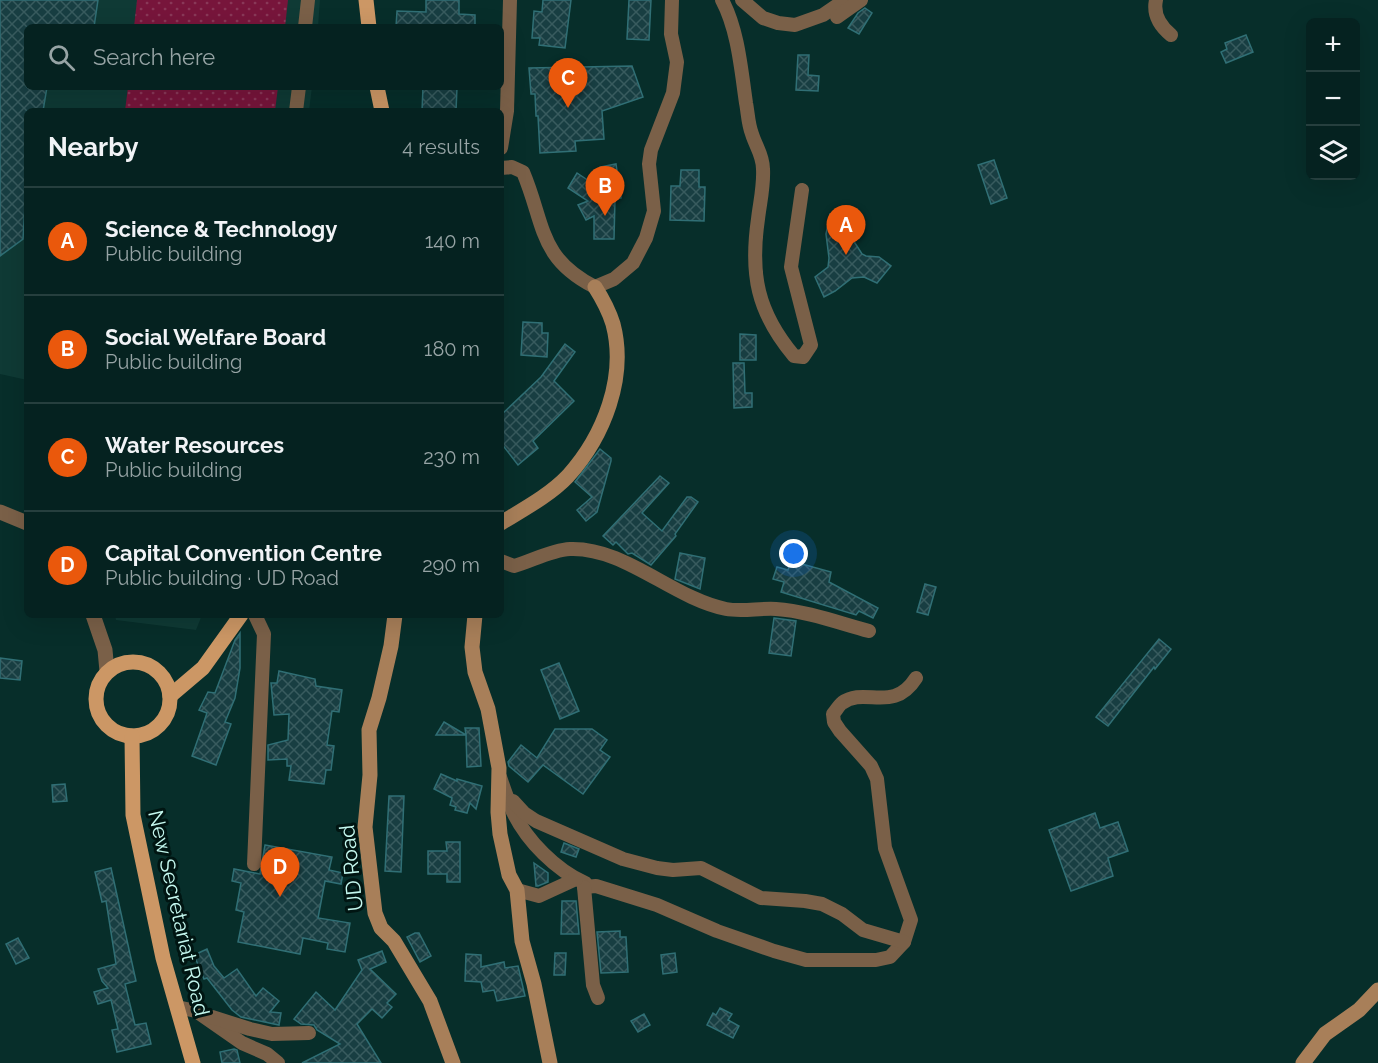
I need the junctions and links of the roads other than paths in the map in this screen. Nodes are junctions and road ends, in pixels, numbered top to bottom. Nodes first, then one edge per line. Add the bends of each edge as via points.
1 (308, 0) edge
2 (366, 0) edge
3 (510, 0) edge
4 (672, 0) edge
5 (722, 0) edge
6 (742, 0) edge
7 (845, 0) edge
8 (861, 0) edge
9 (1156, 0) edge
10 (305, 24) edge
11 (369, 24) edge
12 (795, 25) junction
13 (1171, 35) dead end
14 (299, 90) edge
15 (378, 90) edge
16 (296, 108) edge
17 (381, 108) edge
18 (504, 130) edge
19 (504, 168) edge
20 (802, 190) dead end
21 (595, 286) junction
22 (0, 512) edge
23 (504, 521) edge
24 (24, 522) edge
25 (504, 562) edge
26 (94, 618) edge
27 (239, 618) edge
28 (256, 618) edge
29 (394, 618) edge
30 (475, 618) edge
31 (869, 632) dead end
32 (107, 671) junction
33 (915, 678) dead end
34 (170, 696) junction
35 (132, 736) junction
36 (500, 777) junction
37 (507, 795) junction
38 (254, 864) dead end
39 (580, 883) junction
40 (518, 890) junction
41 (904, 942) junction
42 (1378, 990) edge
43 (598, 998) dead end
44 (177, 1006) junction
45 (196, 1011) junction
46 (309, 1033) dead end
47 (193, 1063) edge
48 (278, 1063) edge
49 (453, 1063) edge
50 (550, 1063) edge
51 (1303, 1063) edge

1 - 10 street
2 - 11 main road
3 - 18 street
4 - 21 street via 671,34 676,62 673,93 651,150 654,211 633,263 614,279
5 - 20 street via 735,38 752,135 762,155 763,182 754,252 758,291 787,348 794,356 804,357 811,345 791,267
6 - 12 street via 763,18
7 - 12 street via 823,15
8 - 12 street via 832,20
9 - 13 street via 1156,15
14 - 16 street
15 - 17 main road
19 - 21 street via 523,172 552,253 576,277
21 - 23 main road via 613,323 616,375 611,401 585,454 567,477
22 - 24 street
25 - 31 street via 514,566 567,549 599,552 725,609 777,609
26 - 32 street via 105,650
27 - 34 main road via 203,668
28 - 38 street via 264,634
29 - 49 main road, UD Road via 369,730 365,827 375,913 430,1001
30 - 36 main road via 475,672 488,709
32 - 34 main road via 125,663 142,662 159,672
32 - 35 main road via 96,693 98,711 107,726
33 - 41 street via 897,696 853,698 841,703 833,714 840,731 871,766 877,779 885,848 911,920
34 - 35 main road via 168,713 157,728
35 - 44 main road, New Secretariat Road via 133,815
36 - 37 street
36 - 40 main road via 500,834 509,875
37 - 39 street via 514,813 546,857
37 - 41 street via 536,821 623,859 673,870 701,868 761,898 822,904 863,930
39 - 40 street via 539,896
39 - 41 street via 657,905 717,931 806,960 876,960 890,957
39 - 43 street
40 - 50 main road via 522,941
42 - 51 main road via 1359,1010 1325,1034
44 - 45 street
44 - 47 main road, New Secretariat Road
45 - 46 street via 272,1034
45 - 48 street

